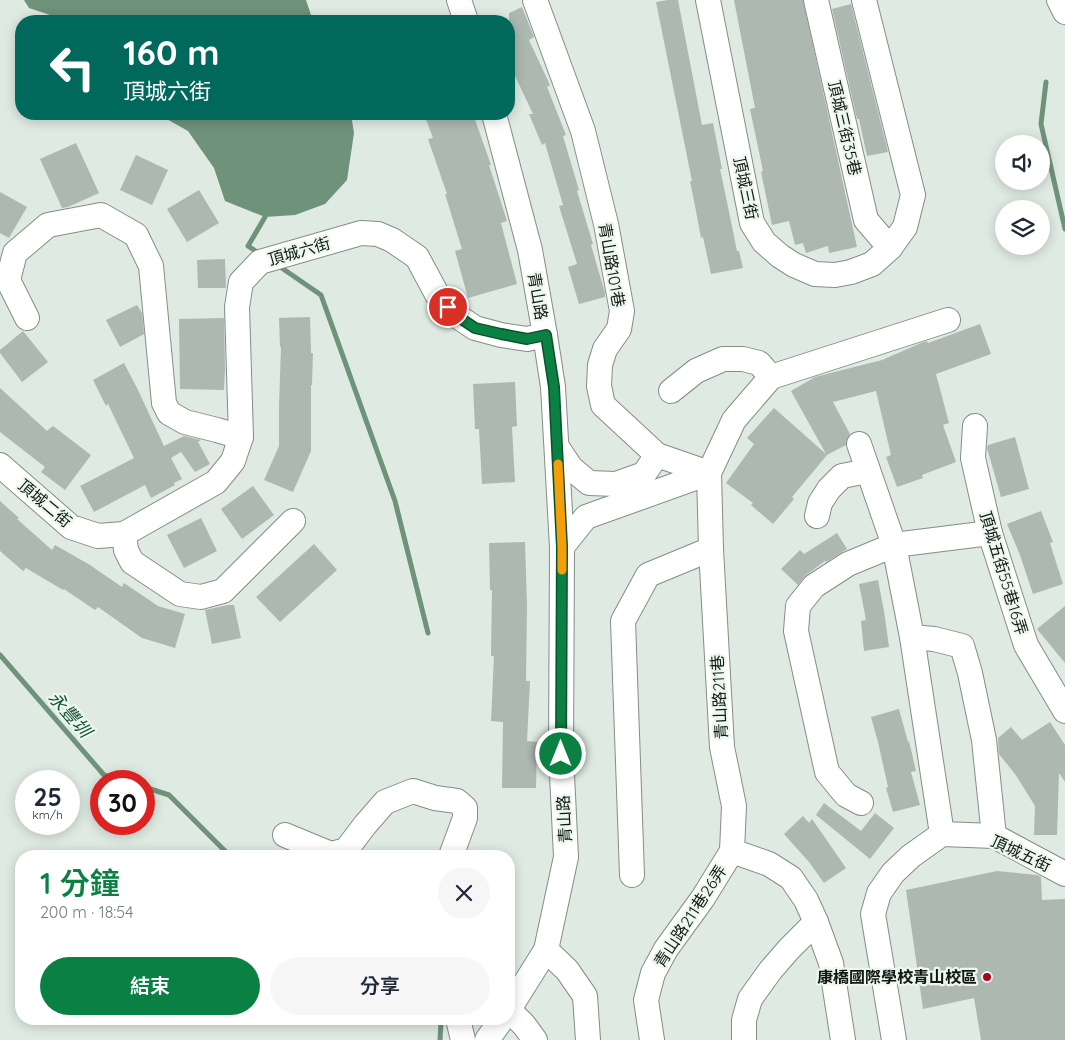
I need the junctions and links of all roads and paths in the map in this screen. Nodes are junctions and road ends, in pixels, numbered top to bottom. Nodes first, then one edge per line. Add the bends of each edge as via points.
1 (459, 0) edge
2 (535, 0) edge
3 (708, 0) edge
4 (816, 0) edge
5 (864, 0) edge
6 (1059, 0) edge
7 (1065, 12) edge
8 (464, 15) edge
9 (496, 120) edge
10 (890, 248) junction
11 (27, 318) dead end
12 (948, 320) dead end
13 (546, 335) junction
14 (771, 377) junction
15 (671, 391) dead end
16 (975, 426) dead end
17 (241, 437) junction
18 (858, 444) dead end
19 (557, 447) junction
20 (657, 455) junction
21 (0, 465) edge
22 (868, 471) junction
23 (710, 473) junction
24 (817, 516) dead end
25 (293, 521) dead end
26 (990, 533) junction
27 (124, 534) junction
28 (894, 545) junction
29 (562, 547) junction
30 (711, 549) junction
31 (912, 637) junction
32 (1065, 711) edge
33 (861, 803) dead end
34 (942, 834) junction
35 (285, 835) dead end
36 (994, 836) junction
37 (321, 850) edge
38 (346, 850) edge
39 (453, 850) edge
40 (732, 851) junction
41 (1065, 874) edge
42 (632, 875) dead end
43 (816, 922) junction
44 (546, 950) junction
45 (515, 999) edge
46 (515, 1015) edge
47 (498, 1025) edge
48 (487, 1040) edge
49 (535, 1040) edge
50 (588, 1040) edge
51 (652, 1040) edge
52 (744, 1040) edge
53 (843, 1040) edge
54 (894, 1040) edge

1 - 8 street
2 - 20 street, 青山路101巷 via 583,131 606,224 622,311 619,329 600,365 601,395 604,404
3 - 10 street, 頂城三街 via 752,223 764,242 794,265 815,274 835,275 872,264
4 - 10 street, 頂城三街35巷 via 866,220
5 - 10 street, 頂城三街 via 914,195 905,227
6 - 7 street
9 - 13 street, 青山路 via 530,250
11 - 17 street via 8,280 15,252 48,225 101,215 136,235 151,266 164,402 169,412 185,422
12 - 14 street
13 - 17 street, 頂城六街 via 527,339 475,328 457,316 440,298 417,257 378,234 361,232 260,262 241,282 237,307
13 - 19 street, 青山路 via 554,387
14 - 15 street via 760,363 723,358 696,370
14 - 23 street via 734,420
16 - 26 street, 頂城五街55巷16弄 via 973,458
17 - 27 street, 頂城六街 via 234,461 216,482
18 - 22 street
19 - 20 street via 571,468 589,483 616,484 644,474
19 - 29 street, 青山路
20 - 23 street, 青山路101巷
21 - 27 street, 頂城二街 via 71,527 98,536
22 - 24 street via 842,476 820,503
22 - 28 street
23 - 29 street via 586,517
23 - 30 street, 青山路211巷
25 - 27 street via 223,591 201,597 180,594 132,562
26 - 28 street
26 - 32 street, 頂城五街55巷16弄 via 1026,645
28 - 31 street
28 - 33 street via 848,564 814,586 798,606 796,631 827,772 846,795
29 - 44 street, 青山路 via 561,754 566,857
30 - 40 street, 青山路211巷 via 722,747 734,806
30 - 42 street via 648,575 624,621
31 - 34 street
31 - 36 street via 962,646 984,740
34 - 36 street, 頂城五街
34 - 54 street via 893,873 880,893 873,914
35 - 37 street
36 - 41 street, 頂城五街
38 - 39 street via 385,802 414,791 457,801 465,808 465,818
40 - 43 street via 769,864 791,878
40 - 51 street, 青山路211巷26弄 via 653,973 646,1000
43 - 52 street via 770,971 750,999 744,1020
43 - 53 street via 832,963
44 - 45 street, 青山路
44 - 50 street via 567,970 584,996
46 - 49 street
47 - 48 street

